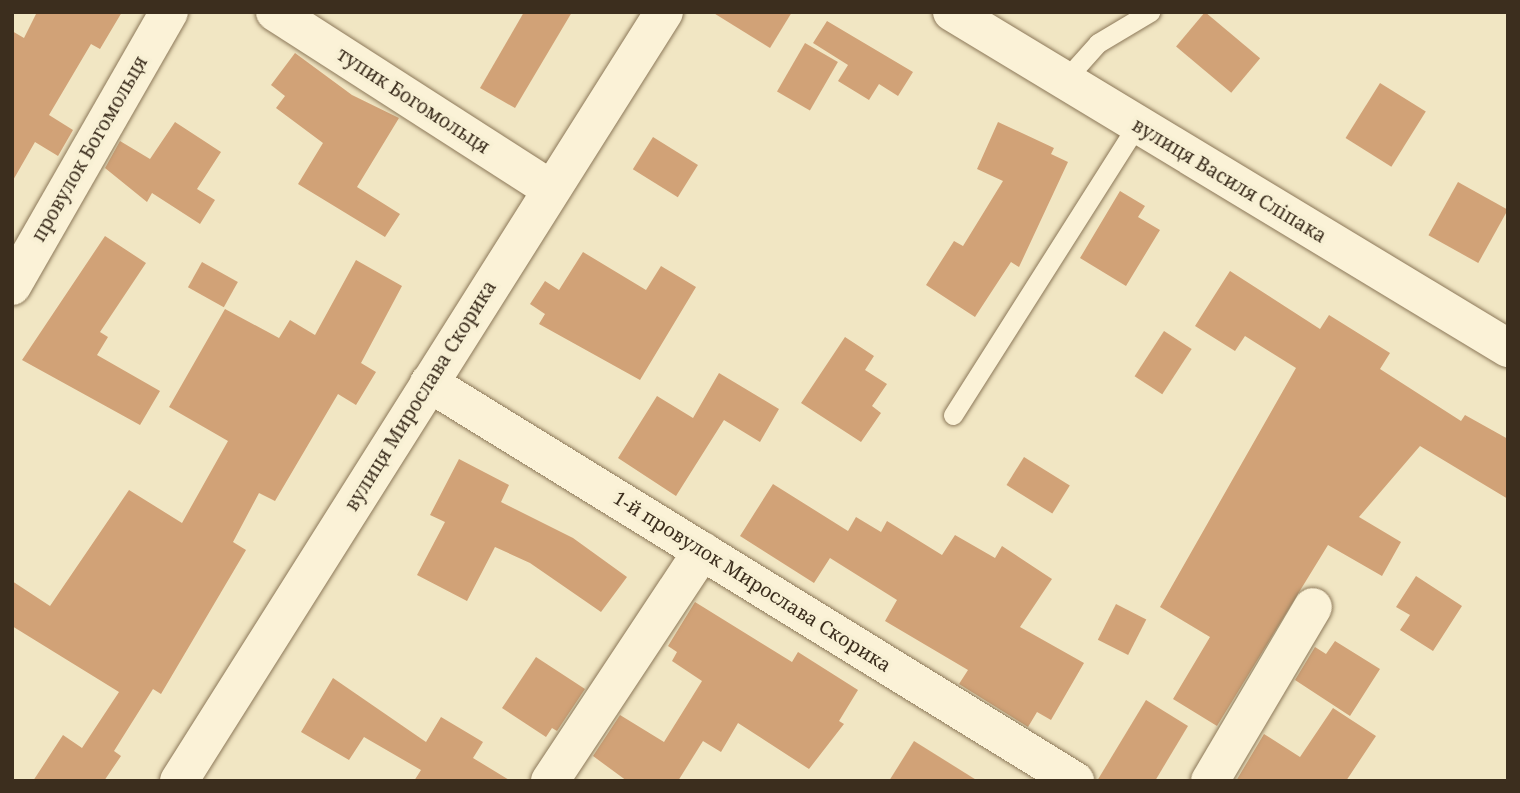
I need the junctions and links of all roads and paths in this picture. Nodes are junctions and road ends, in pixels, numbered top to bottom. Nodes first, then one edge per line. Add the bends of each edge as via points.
1 (169, 12) edge
2 (275, 12) edge
3 (664, 12) edge
4 (951, 12) edge
5 (1150, 12) edge
6 (1064, 81) junction
7 (1137, 125) junction
8 (551, 189) junction
9 (12, 286) edge
10 (1508, 348) edge
11 (429, 383) junction
12 (953, 415) dead end
13 (702, 551) junction
14 (1313, 607) dead end
15 (178, 781) edge
16 (550, 781) edge
17 (1075, 781) edge
18 (1210, 781) edge

1 - 9 street, провулок Богомольця
2 - 8 street, тупик Богомольця
3 - 8 street, вулиця Мирослава Скорика
4 - 6 street, вулиця Василя Сліпака
5 - 6 lane via 1098,43
6 - 7 street, вулиця Василя Сліпака
7 - 10 street, вулиця Василя Сліпака
7 - 12 lane
8 - 11 street, вулиця Мирослава Скорика
11 - 13 street, 1-й провулок Мирослава Скорика
11 - 15 street, вулиця Мирослава Скорика
13 - 16 street
13 - 17 street, 1-й провулок Мирослава Скорика
14 - 18 street

